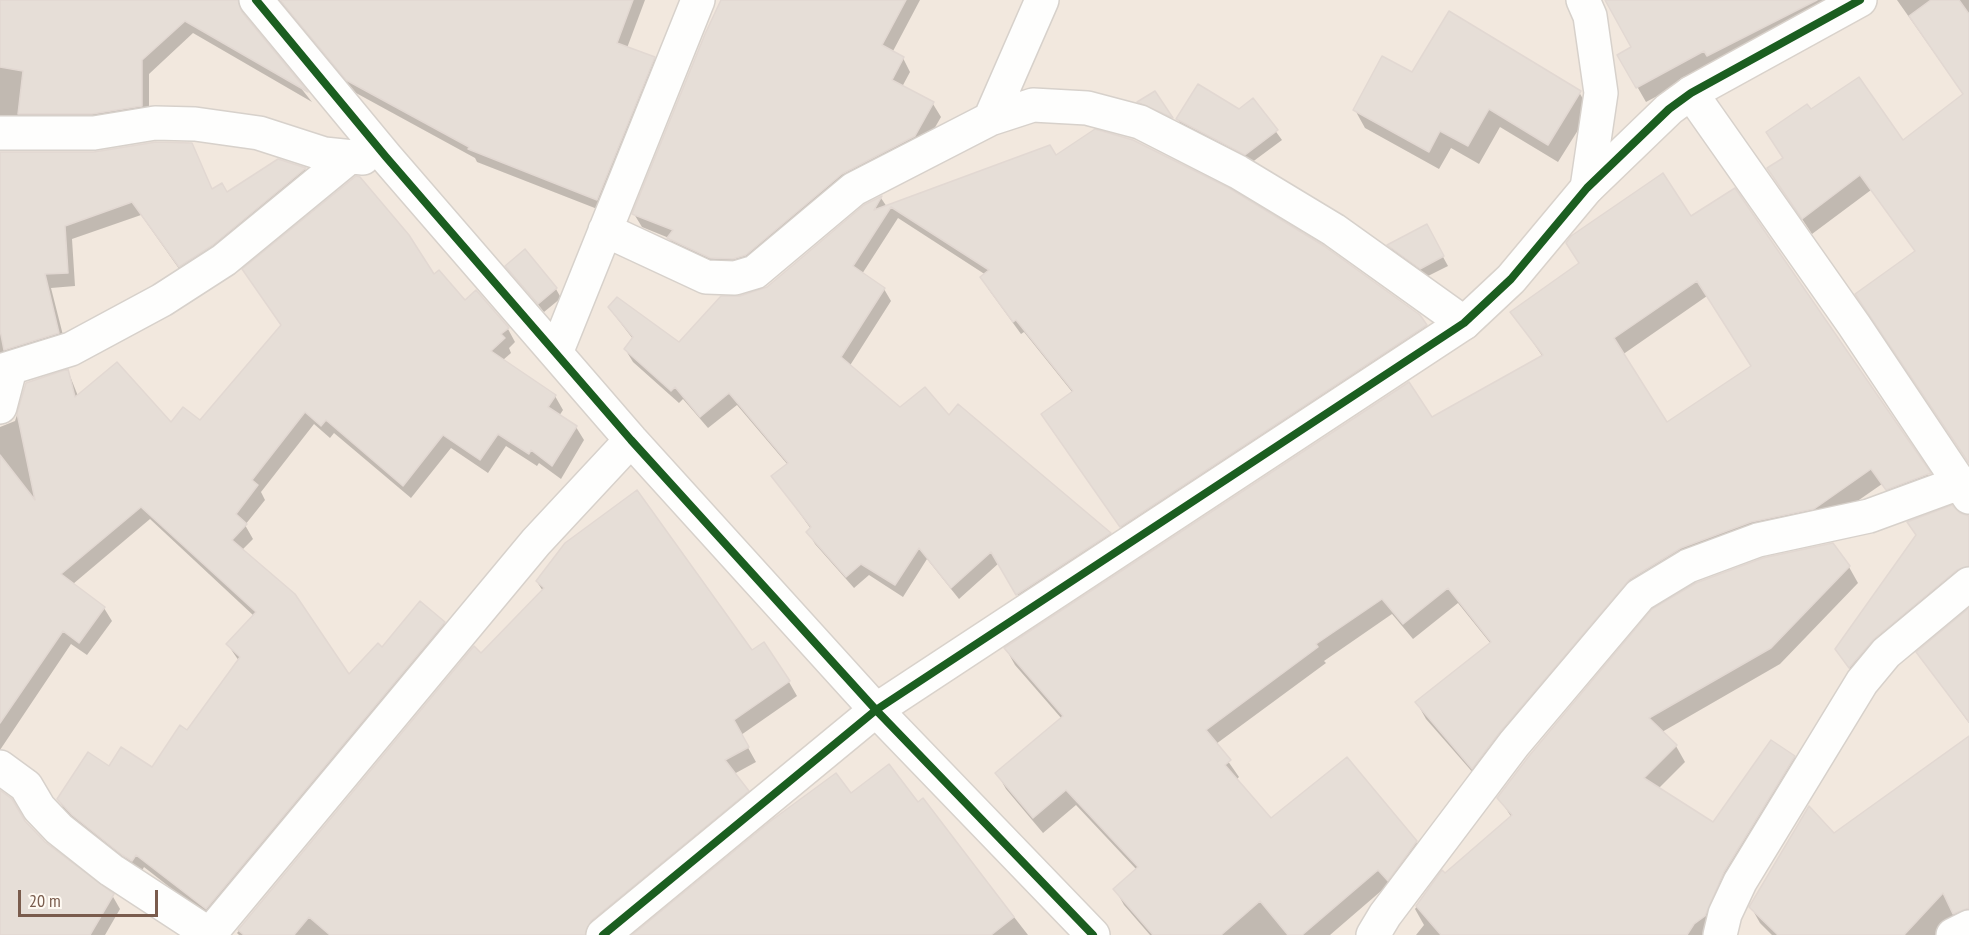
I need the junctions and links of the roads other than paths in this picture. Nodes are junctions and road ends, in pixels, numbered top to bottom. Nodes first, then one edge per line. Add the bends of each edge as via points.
1 (256, 0) edge
2 (698, 0) edge
3 (1042, 0) edge
4 (1583, 0) edge
5 (1860, 0) edge
6 (1691, 93) junction
7 (990, 119) junction
8 (0, 133) edge
9 (386, 158) junction
10 (347, 159) junction
11 (1587, 188) junction
12 (605, 230) junction
13 (1464, 323) junction
14 (556, 353) junction
15 (5, 370) edge
16 (0, 407) edge
17 (631, 440) junction
18 (1964, 490) edge
19 (1969, 584) edge
20 (876, 710) junction
21 (0, 766) edge
22 (1969, 927) edge
23 (209, 934) edge
24 (603, 935) edge
25 (1094, 935) edge
26 (1373, 935) edge
27 (1720, 935) edge
28 (1953, 935) edge

1 - 9 street
2 - 12 street
3 - 7 street
4 - 11 street via 1590,16 1601,93
5 - 6 street
6 - 11 street via 1669,109
6 - 18 street
7 - 12 street via 854,189 754,272 735,278 706,277
7 - 13 street via 1033,105 1087,108 1140,122 1238,172 1334,230
8 - 10 street via 94,133 155,123 195,124 259,133
9 - 10 street
9 - 14 street
10 - 15 street via 224,260 162,300 71,349
11 - 13 street via 1518,272
12 - 14 street
13 - 20 street
14 - 17 street
15 - 16 street
17 - 20 street
17 - 23 street via 536,542
18 - 26 street via 1758,540 1688,566 1640,595 1514,744
19 - 27 street via 1886,653 1862,682 1740,882
20 - 24 street
20 - 25 street
21 - 23 street via 26,786 60,829 111,870
22 - 28 street

